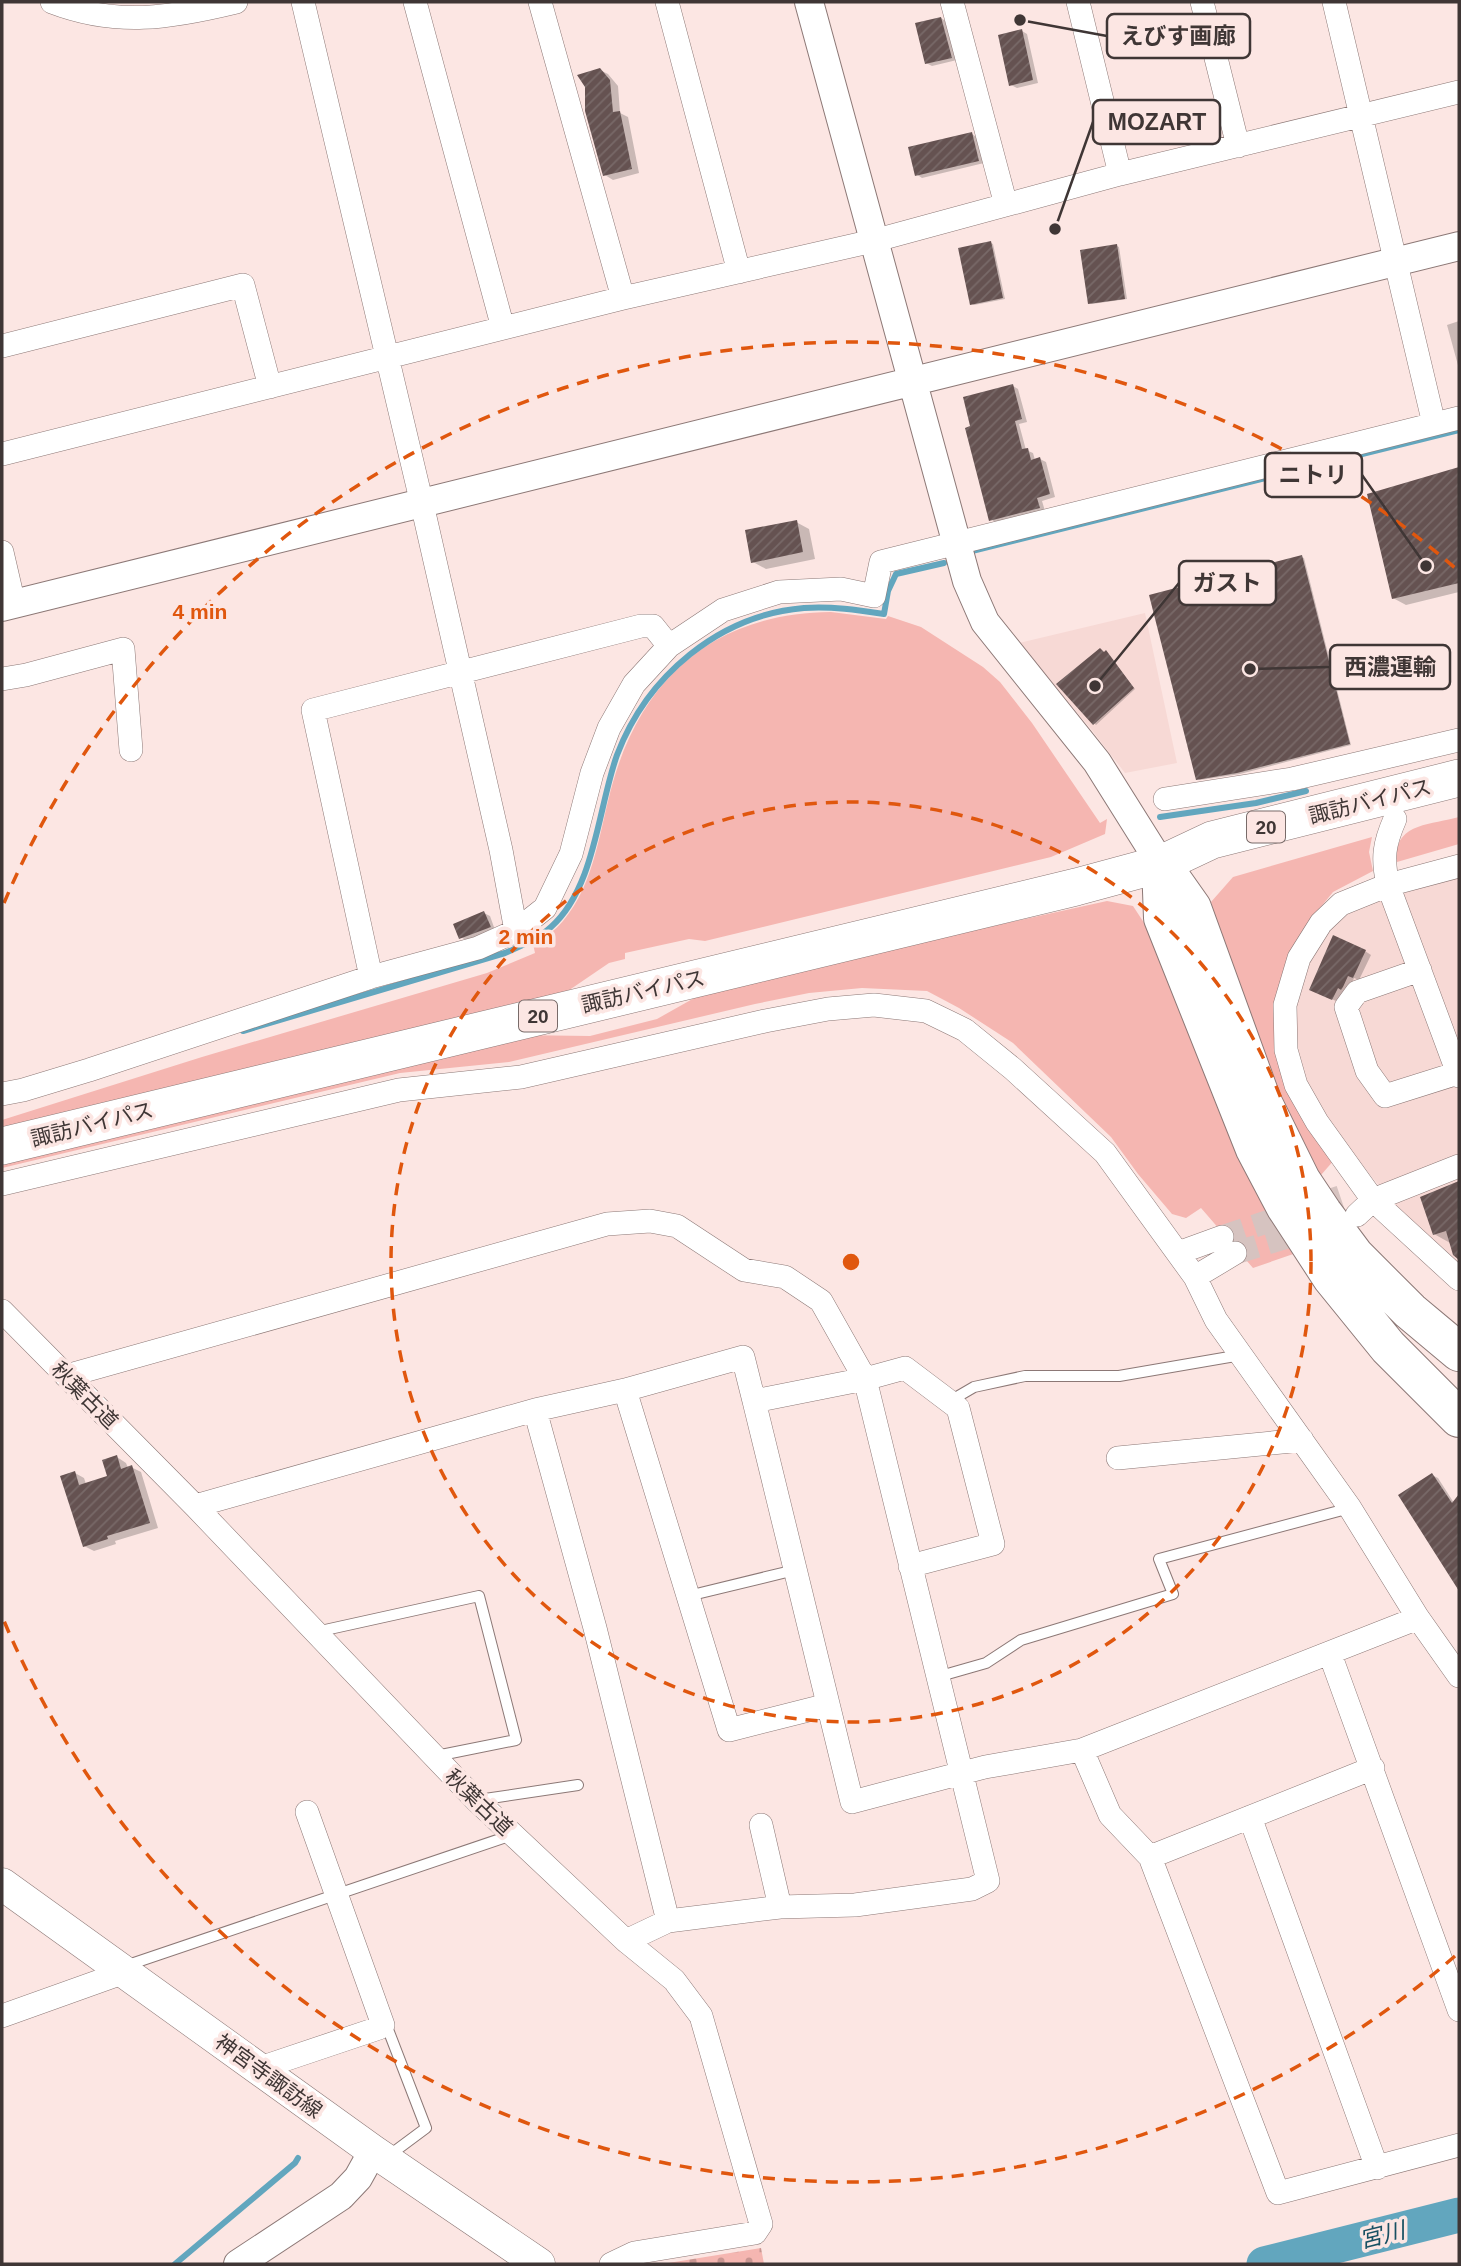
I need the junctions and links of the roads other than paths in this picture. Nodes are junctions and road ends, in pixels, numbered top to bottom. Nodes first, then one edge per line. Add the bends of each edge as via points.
1 (51, 2) edge
2 (303, 2) edge
3 (415, 2) edge
4 (540, 2) edge
5 (667, 2) edge
6 (809, 2) edge
7 (952, 2) edge
8 (1077, 2) edge
9 (1202, 2) edge
10 (1334, 2) edge
11 (220, 3) edge
12 (1459, 92) edge
13 (1360, 116) junction
14 (1238, 146) junction
15 (1120, 174) junction
16 (1006, 205) junction
17 (873, 241) junction
18 (1459, 246) edge
19 (1396, 261) junction
20 (739, 272) junction
21 (623, 298) junction
22 (503, 328) junction
23 (2, 345) edge
24 (386, 357) junction
25 (912, 381) junction
26 (270, 387) junction
27 (1459, 418) edge
28 (1434, 424) junction
29 (2, 453) edge
30 (422, 504) junction
31 (957, 542) junction
32 (2, 552) edge
33 (8, 606) edge
34 (669, 646) junction
35 (461, 672) junction
36 (2, 679) edge
37 (1458, 741) edge
38 (131, 750) dead end
39 (1459, 778) edge
40 (1165, 799) dead end
41 (1459, 803) edge
42 (1395, 819) junction
43 (1161, 864) junction
44 (1459, 866) edge
45 (1388, 885) junction
46 (516, 931) junction
47 (1420, 970) junction
48 (371, 977) junction
49 (1459, 1074) edge
50 (2, 1094) edge
51 (2, 1146) edge
52 (1459, 1166) edge
53 (2, 1184) edge
54 (1359, 1199) junction
55 (1178, 1253) junction
56 (1195, 1277) junction
57 (1459, 1279) edge
58 (2, 1311) edge
59 (1459, 1352) edge
60 (1241, 1355) junction
61 (65, 1376) junction
62 (865, 1379) junction
63 (625, 1390) junction
64 (754, 1401) junction
65 (949, 1401) junction
66 (536, 1410) junction
67 (1459, 1418) edge
68 (1302, 1440) junction
69 (1118, 1458) dead end
70 (195, 1506) junction
71 (1350, 1508) junction
72 (910, 1566) junction
73 (795, 1570) junction
74 (688, 1596) junction
75 (1418, 1619) junction
76 (314, 1632) junction
77 (1330, 1654) junction
78 (1459, 1676) edge
79 (937, 1677) junction
80 (828, 1705) junction
81 (1082, 1750) junction
82 (433, 1757) junction
83 (1373, 1768) junction
84 (961, 1773) junction
85 (578, 1785) dead end
86 (475, 1800) junction
87 (307, 1812) dead end
88 (1250, 1816) junction
89 (761, 1825) dead end
90 (512, 1835) junction
91 (1150, 1857) junction
92 (2, 1884) edge
93 (337, 1896) junction
94 (780, 1907) junction
95 (668, 1920) junction
96 (626, 1941) junction
97 (125, 1972) junction
98 (1453, 1972) edge
99 (1459, 2010) edge
100 (2, 2016) edge
101 (383, 2025) junction
102 (260, 2068) junction
103 (1459, 2145) edge
104 (379, 2155) junction
105 (1377, 2168) junction
106 (238, 2264) edge
107 (539, 2264) edge
108 (611, 2264) edge

1 - 11 street via 107,16 156,19
2 - 24 street
3 - 22 street
4 - 21 street
5 - 20 street
6 - 17 street
7 - 16 street
8 - 15 street
9 - 14 street
10 - 13 street
12 - 13 street
13 - 14 street
13 - 19 street
14 - 15 street
15 - 16 street
16 - 17 street
17 - 20 street
17 - 25 street
18 - 19 street
19 - 25 street
19 - 28 street
20 - 21 street
21 - 22 street
22 - 24 street
23 - 26 street via 243,285
24 - 26 street
24 - 30 street
25 - 30 street
25 - 31 street
26 - 29 street
27 - 28 street
28 - 31 street
30 - 33 street
30 - 35 street
31 - 34 street via 881,562 874,596 841,589 779,592 723,610
31 - 43 street via 985,622 1097,762
32 - 33 street
34 - 35 street via 653,626 641,626
34 - 46 street via 634,684 608,728 571,854 545,908
35 - 46 street
35 - 48 street via 313,710
36 - 38 street via 123,649
37 - 40 street via 1292,779
39 - 43 highway, 諏訪バイパス / 20 via 1212,841
41 - 42 highway, 諏訪バイパス / 20
42 - 43 highway, 諏訪バイパス / 20 via 1227,863
42 - 45 street via 1385,842
43 - 51 highway, 諏訪バイパス / 20
43 - 59 highway via 1192,908 1262,1101 1301,1180 1355,1256
43 - 67 highway via 1163,918 1255,1149 1285,1206 1332,1278 1388,1348
44 - 45 street
45 - 47 street
45 - 54 street via 1342,904 1321,923 1299,958 1285,1006 1286,1050 1296,1085
46 - 48 street via 478,948
47 - 49 street
47 - 49 street via 1357,992 1346,1007 1367,1071 1385,1096
48 - 50 street
52 - 54 street
53 - 55 street via 399,1090 521,1077 765,1021 874,1005 926,1011 965,1030 1013,1069 1105,1153
54 - 57 street
55 - 56 street
55 - 56 street via 1229,1245
56 - 60 street via 1216,1320
58 - 61 street, 秋葉古道
60 - 65 lane via 1119,1376 1026,1376 974,1387
60 - 68 street
61 - 62 street via 607,1224 650,1221 677,1226 744,1270 785,1277 821,1301
61 - 70 street, 秋葉古道
62 - 64 street
62 - 65 street via 905,1368
62 - 72 street
63 - 64 street via 743,1357
63 - 66 street
63 - 74 street
64 - 73 street
65 - 72 street via 958,1408 993,1544
66 - 70 street
66 - 95 street
68 - 69 street
68 - 71 street
70 - 76 street, 秋葉古道
71 - 75 street
71 - 79 lane via 1159,1559 1173,1594 1021,1640 986,1662
72 - 79 street
73 - 74 lane
73 - 80 street
74 - 80 street via 729,1730
75 - 77 street
75 - 78 street
76 - 82 street, 秋葉古道
76 - 82 lane via 479,1596 516,1740
77 - 81 street
77 - 83 street
79 - 84 street
80 - 84 street via 852,1802
81 - 84 street
81 - 91 street via 1110,1815
82 - 86 street, 秋葉古道
83 - 88 street
83 - 98 street
84 - 94 street via 988,1881 972,1889 868,1903
85 - 86 lane
86 - 90 street, 秋葉古道
87 - 93 street
88 - 91 street
88 - 105 street
89 - 94 street
90 - 93 lane
90 - 96 street, 秋葉古道
91 - 105 street via 1278,2193
92 - 97 main road, 神宮寺諏訪線
93 - 97 lane via 131,1964
93 - 101 street
94 - 95 street
95 - 96 street
96 - 108 street, 秋葉古道 via 674,1980 701,2016 761,2224 755,2233 634,2253
97 - 100 street
97 - 102 main road, 神宮寺諏訪線
98 - 99 street
101 - 102 street
101 - 104 lane via 426,2128
102 - 104 main road, 神宮寺諏訪線
103 - 105 street
104 - 106 street via 341,2196
104 - 107 main road, 神宮寺諏訪線

